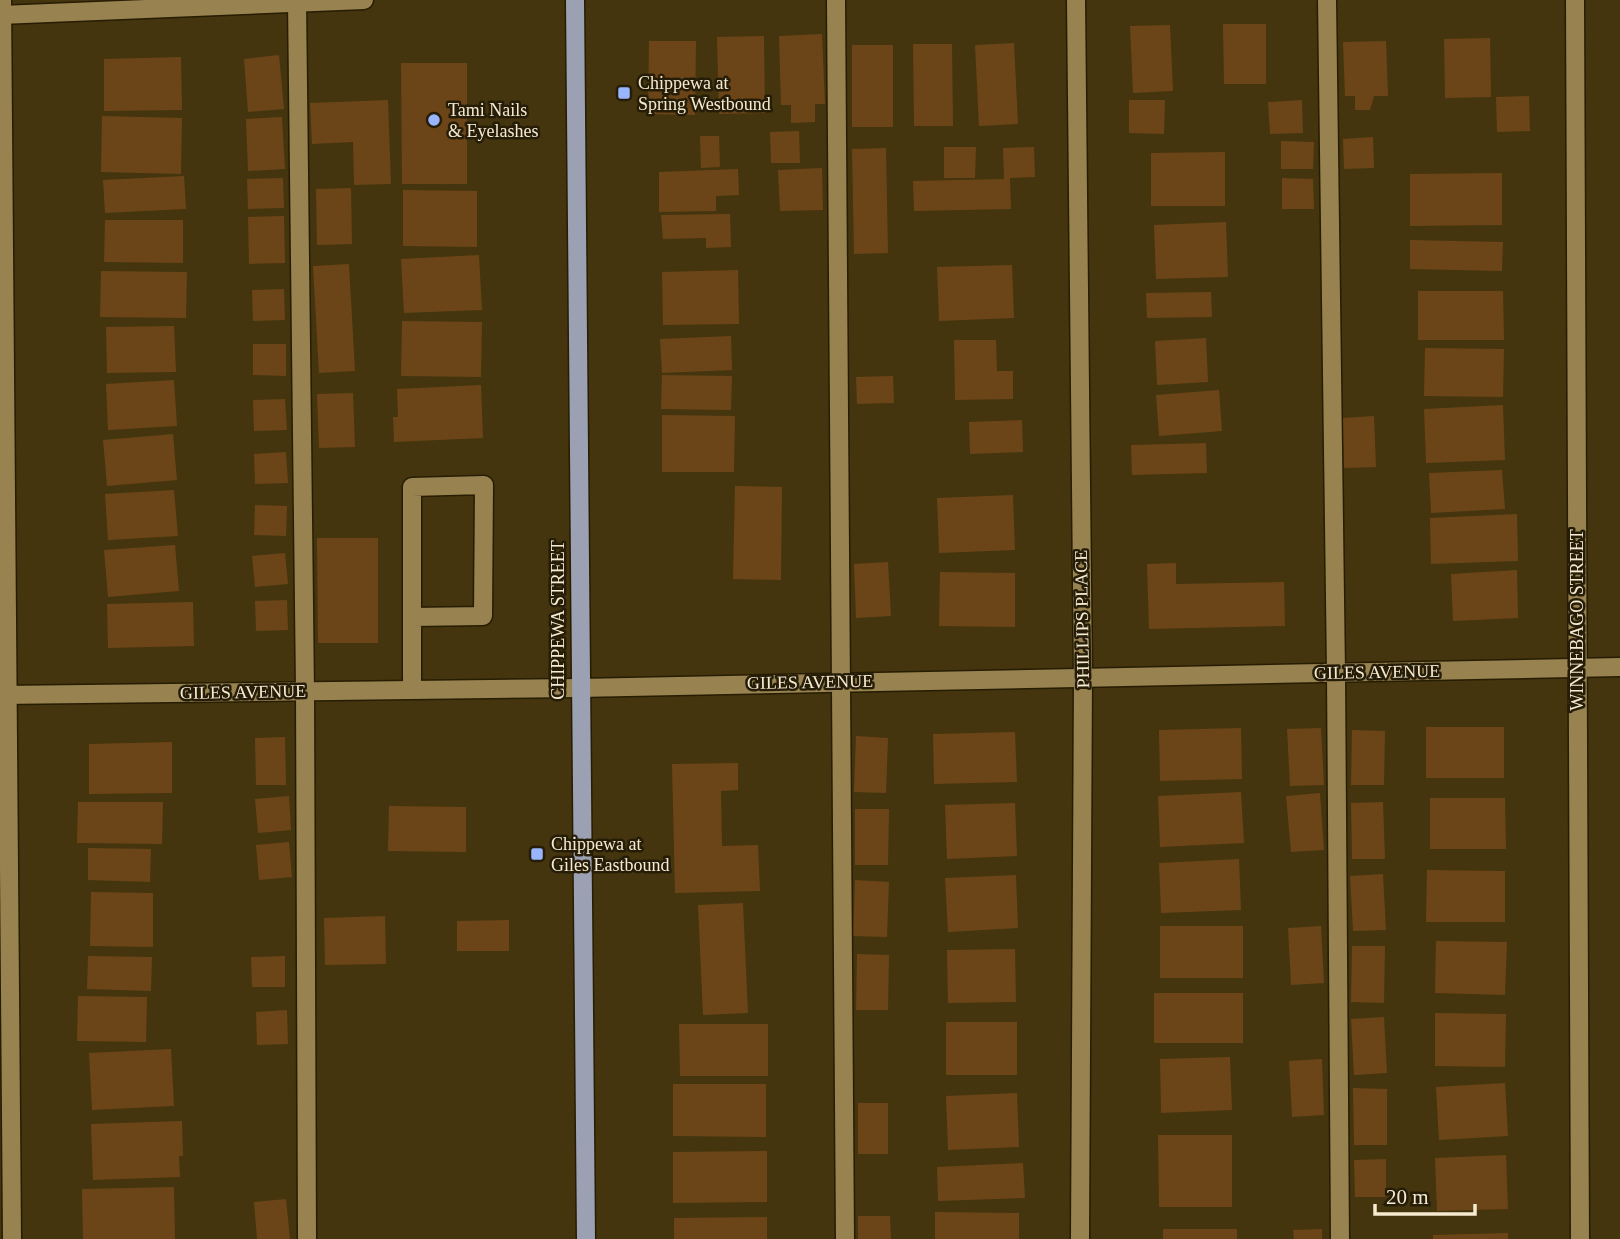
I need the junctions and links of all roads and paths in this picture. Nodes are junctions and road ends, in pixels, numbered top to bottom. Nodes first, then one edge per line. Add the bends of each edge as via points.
1 (365, 0) edge
2 (575, 0) edge
3 (836, 0) edge
4 (1076, 0) edge
5 (1327, 0) edge
6 (1575, 0) edge
7 (297, 2) edge
8 (1, 10) edge
9 (412, 617) junction
10 (1577, 667) junction
11 (1620, 667) edge
12 (1336, 673) junction
13 (1083, 679) junction
14 (839, 681) junction
15 (412, 688) junction
16 (579, 688) junction
17 (305, 691) junction
18 (3, 695) edge
19 (12, 1239) edge
20 (307, 1239) edge
21 (586, 1239) edge
22 (845, 1239) edge
23 (1080, 1239) edge
24 (1340, 1239) edge
25 (1580, 1239) edge

1 - 7 street
2 - 16 main road, CHIPPEWA STREET
3 - 14 street
4 - 13 street, PHILLIPS PLACE
5 - 12 street
6 - 10 street, WINNEBAGO STREET
7 - 8 street
7 - 17 street
8 - 18 street
9 - 9 street via 412,487 484,485 484,616
9 - 15 street
10 - 11 street, GILES AVENUE
10 - 12 street, GILES AVENUE
10 - 25 street, WINNEBAGO STREET
12 - 13 street, GILES AVENUE
12 - 24 street
13 - 14 street, GILES AVENUE
13 - 23 street, PHILLIPS PLACE
14 - 16 street, GILES AVENUE
14 - 22 street
15 - 16 street, GILES AVENUE
15 - 17 street, GILES AVENUE
16 - 21 main road, CHIPPEWA STREET
17 - 18 street, GILES AVENUE
17 - 20 street
18 - 19 street

